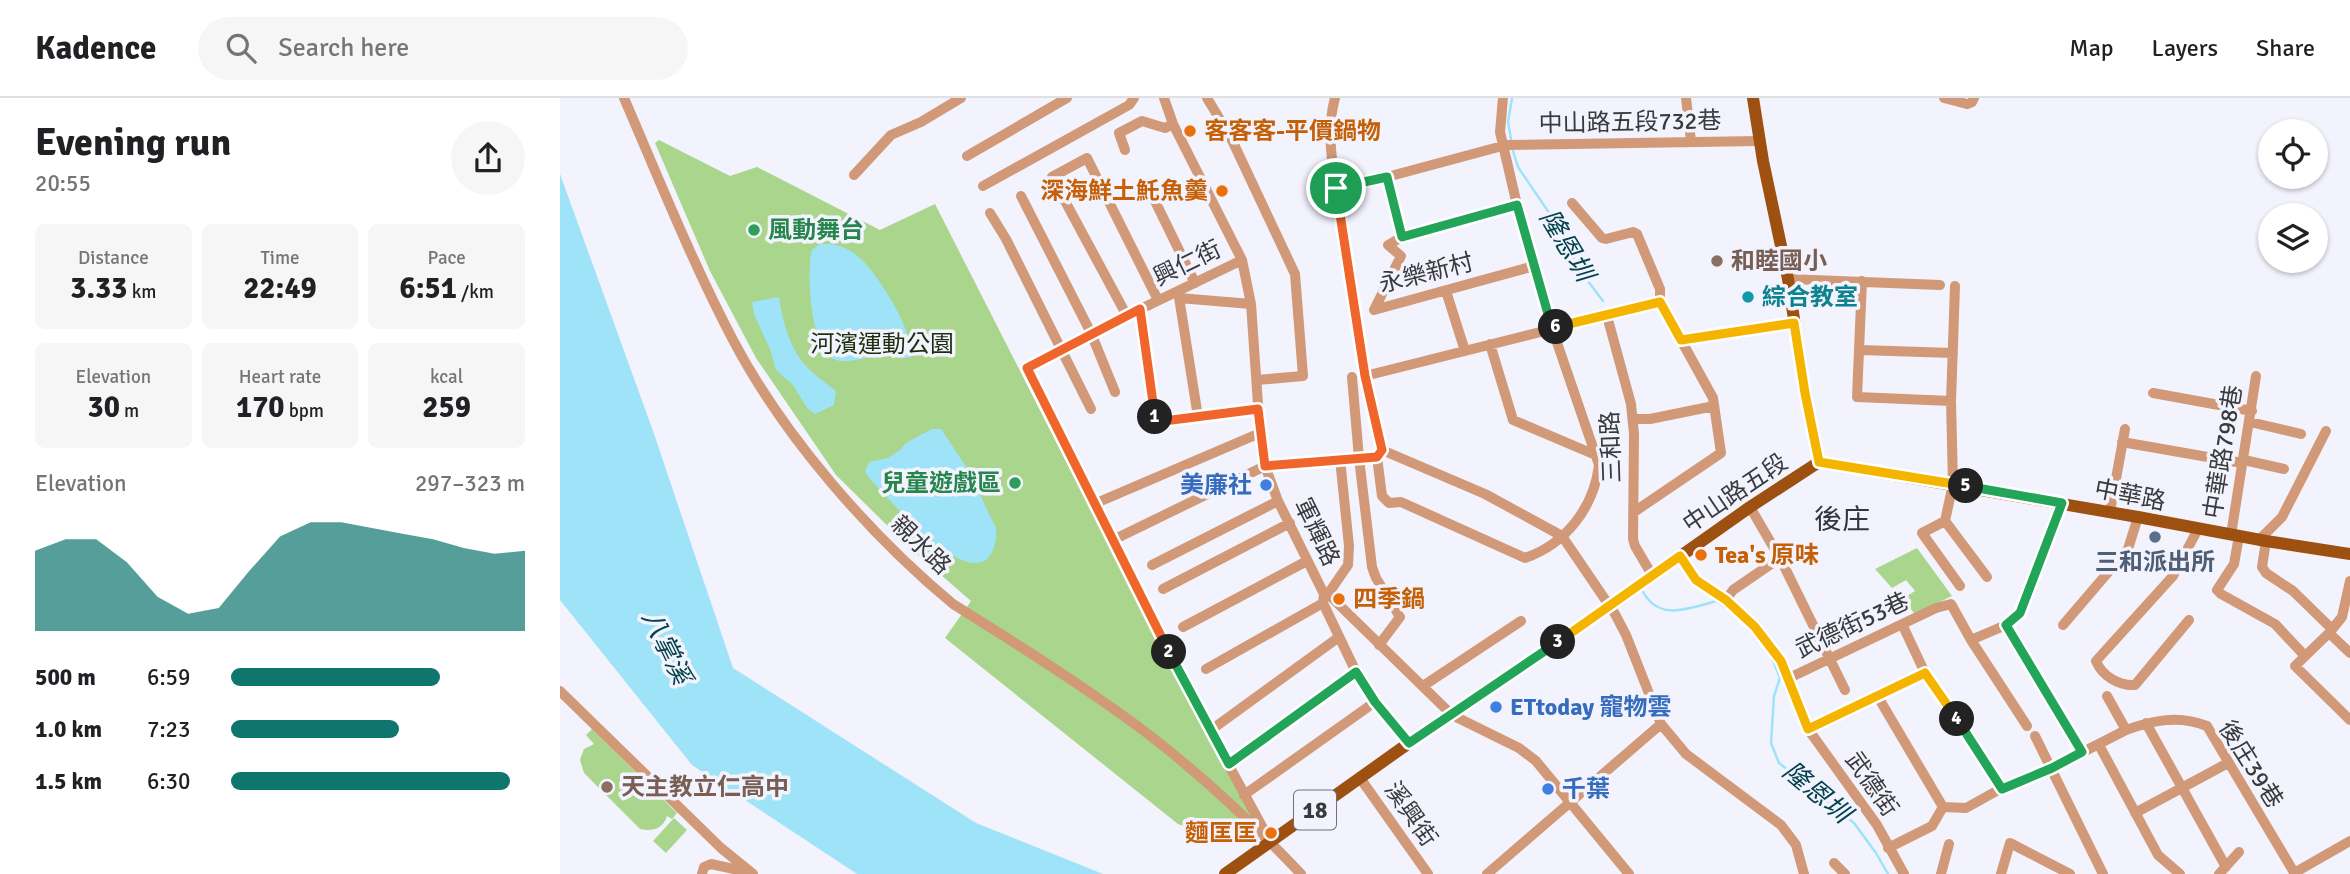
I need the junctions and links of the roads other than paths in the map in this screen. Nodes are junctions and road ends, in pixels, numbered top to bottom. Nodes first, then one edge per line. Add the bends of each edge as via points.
1 (624, 98) edge
2 (961, 98) edge
3 (1067, 98) edge
4 (1134, 98) edge
5 (1164, 98) edge
6 (1207, 98) edge
7 (1335, 98) edge
8 (1503, 98) edge
9 (1686, 98) edge
10 (1753, 98) edge
11 (1944, 98) edge
12 (1974, 98) edge
13 (1173, 124) junction
14 (1691, 141) junction
15 (1759, 141) junction
16 (1501, 146) junction
17 (1125, 149) dead end
18 (967, 156) dead end
19 (854, 175) dead end
20 (1387, 177) junction
21 (983, 186) dead end
22 (1336, 188) junction
23 (1152, 195) dead end
24 (1021, 196) dead end
25 (1572, 203) dead end
26 (1517, 205) junction
27 (990, 213) dead end
28 (1402, 237) junction
29 (1242, 260) junction
30 (1534, 265) junction
31 (1788, 279) junction
32 (1862, 281) junction
33 (1195, 283) junction
34 (1940, 285) dead end
35 (1955, 286) dead end
36 (1446, 291) junction
37 (1178, 295) junction
38 (1158, 300) junction
39 (1660, 302) junction
40 (1251, 304) junction
41 (1140, 309) junction
42 (1127, 316) junction
43 (1607, 316) junction
44 (1794, 323) junction
45 (1552, 328) junction
46 (1091, 333) junction
47 (1681, 340) junction
48 (1490, 344) junction
49 (1061, 349) junction
50 (1860, 350) junction
51 (1465, 351) junction
52 (1953, 353) junction
53 (1365, 376) junction
54 (2256, 376) dead end
55 (1352, 377) dead end
56 (1257, 380) junction
57 (1115, 392) dead end
58 (2153, 393) dead end
59 (1951, 401) junction
60 (1714, 406) junction
61 (1091, 409) dead end
62 (1258, 409) junction
63 (2252, 411) junction
64 (1198, 417) junction
65 (1633, 419) junction
66 (2250, 422) junction
67 (2125, 429) dead end
68 (2326, 431) dead end
69 (1260, 433) junction
70 (2301, 434) dead end
71 (2122, 442) junction
72 (1380, 454) junction
73 (1598, 456) junction
74 (1359, 458) junction
75 (1340, 459) junction
76 (1819, 462) junction
77 (2243, 462) junction
78 (1265, 466) junction
79 (2284, 469) dead end
80 (1952, 484) junction
81 (1279, 501) junction
82 (2062, 503) junction
83 (1094, 504) junction
84 (1750, 507) junction
85 (1634, 512) junction
86 (2110, 512) junction
87 (2138, 517) junction
88 (1945, 521) junction
89 (1290, 523) junction
90 (2198, 529) junction
91 (1562, 536) junction
92 (2235, 536) junction
93 (1114, 540) junction
94 (2263, 541) junction
95 (2350, 554) edge
96 (1680, 556) junction
97 (1307, 561) junction
98 (1771, 564) dead end
99 (1152, 565) dead end
100 (1652, 575) junction
101 (1987, 577) dead end
102 (2350, 581) edge
103 (1960, 586) dead end
104 (1163, 589) dead end
105 (1325, 597) junction
106 (1726, 600) junction
107 (1609, 606) junction
108 (2346, 617) edge
109 (2189, 620) dead end
110 (1521, 621) dead end
111 (1902, 624) junction
112 (2006, 625) junction
113 (2063, 625) dead end
114 (1183, 627) dead end
115 (2331, 631) junction
116 (1339, 637) junction
117 (1971, 640) junction
118 (1378, 645) junction
119 (2350, 653) edge
120 (2305, 656) junction
121 (1829, 659) junction
122 (1206, 669) dead end
123 (1356, 672) junction
124 (1925, 673) junction
125 (1787, 678) junction
126 (1423, 686) junction
127 (1844, 690) dead end
128 (560, 691) edge
129 (1878, 696) junction
130 (2107, 696) dead end
131 (1375, 702) junction
132 (1452, 715) junction
133 (2350, 720) edge
134 (2146, 723) junction
135 (1661, 724) junction
136 (2027, 726) dead end
137 (1808, 729) junction
138 (1210, 730) junction
139 (2126, 730) junction
140 (2035, 736) dead end
141 (1409, 743) junction
142 (2099, 745) junction
143 (2082, 752) junction
144 (2228, 763) junction
145 (1229, 764) junction
146 (2052, 768) junction
147 (1360, 778) junction
148 (2182, 787) junction
149 (2002, 789) junction
150 (1244, 795) junction
151 (1571, 802) junction
152 (1943, 807) junction
153 (2135, 813) junction
154 (2350, 841) edge
155 (1270, 842) junction
156 (1949, 844) dead end
157 (1888, 848) junction
158 (2239, 852) dead end
159 (1834, 863) dead end
160 (2222, 870) edge
161 (1494, 872) edge
162 (752, 873) edge
163 (2294, 873) edge
164 (702, 874) edge
165 (1225, 874) edge
166 (1301, 874) edge
167 (1428, 874) edge
168 (1629, 874) edge
169 (1804, 874) edge
170 (1845, 874) edge
171 (1904, 874) edge
172 (1941, 874) edge
173 (2001, 874) edge
174 (2070, 874) edge
175 (2103, 874) edge
176 (2180, 874) edge

1 - 155 street, 親水路 via 734,341 814,462 939,593 1118,711 1220,794
2 - 19 street via 891,135
3 - 18 street
4 - 21 street via 1129,105
5 - 13 street, 軍輝路
6 - 56 street via 1231,138 1295,274 1303,376
7 - 22 street, 永樂新村 via 1330,117
8 - 16 street, 永樂新村
9 - 14 street
10 - 15 main road, 中山路五段
11 - 12 street via 1967,104
13 - 17 street via 1165,128 1142,121 1119,133
13 - 29 street, 軍輝路
14 - 15 street, 中山路五段732巷
14 - 16 street, 中山路五段732巷
15 - 31 main road, 中山路五段
16 - 20 street
16 - 26 street, 永樂新村
20 - 22 street
20 - 28 street, 永樂新村
22 - 53 street, 永樂新村
23 - 33 street
24 - 46 street
25 - 39 street via 1602,238 1637,234 1660,289
26 - 28 street, 永樂新村
26 - 30 street, 永樂新村
27 - 49 street
28 - 36 street, 永樂新村 via 1388,245 1401,256 1374,310
29 - 33 street, 興仁街
29 - 40 street, 軍輝路
30 - 36 street, 永樂新村
30 - 45 street, 永樂新村
31 - 32 street
31 - 44 main road, 中山路五段
32 - 34 street
32 - 50 street
33 - 37 street, 興仁街
35 - 52 street
36 - 51 street
37 - 38 street, 興仁街
37 - 40 street
37 - 64 street
38 - 41 street, 興仁街
38 - 42 street via 1087,158 1052,177
39 - 43 street
39 - 47 street
40 - 56 street, 軍輝路
41 - 42 street, 興仁街
41 - 64 street via 1156,422
42 - 46 street, 興仁街
43 - 45 street
43 - 65 street, 三和路
44 - 47 street
44 - 76 main road, 中山路五段
45 - 48 street
45 - 73 street, 永樂新村
46 - 49 street, 興仁街
46 - 57 street
47 - 60 street
48 - 51 street
48 - 73 street via 1513,420
49 - 61 street
49 - 83 street, 興仁街 via 1027,368
50 - 52 street
50 - 59 street via 1857,397
51 - 53 street
52 - 59 street
53 - 72 street, 永樂新村
54 - 63 street, 中華路798巷
55 - 74 street
56 - 62 street, 軍輝路
58 - 63 street
59 - 80 street
60 - 65 street
60 - 85 street via 1721,453
62 - 64 street
62 - 69 street, 軍輝路
63 - 66 street, 中華路798巷
65 - 85 street, 三和路
66 - 70 street
66 - 77 street, 中華路798巷
67 - 71 street
68 - 94 street via 2282,517
69 - 78 street, 軍輝路
69 - 83 street
71 - 77 street
71 - 86 street
72 - 74 street
72 - 91 street via 1485,494
72 - 91 street, 永樂新村 via 1382,496 1389,503 1402,502 1525,558
73 - 91 street, 永樂新村 via 1597,483 1574,526
74 - 75 street
74 - 118 street via 1372,567 1400,617
75 - 78 street
75 - 105 street via 1348,565
76 - 80 main road, 中華路
76 - 84 main road, 中山路五段 / 18
77 - 79 street
77 - 92 street, 中華路798巷
78 - 81 street, 軍輝路
78 - 93 street
80 - 82 main road, 中華路
80 - 88 street
81 - 89 street, 軍輝路
81 - 99 street
82 - 86 main road, 中華路
82 - 112 street via 2020,613
83 - 93 street, 興仁街
84 - 96 main road, 中山路五段 / 18
84 - 121 street
85 - 100 street, 三和路 via 1635,546
86 - 87 main road, 中華路
87 - 90 main road, 中華路
87 - 113 street via 2128,549
88 - 101 street
88 - 103 street via 1922,533
89 - 97 street, 軍輝路
89 - 104 street
90 - 92 main road, 中華路
90 - 109 street via 2173,576 2096,662 2099,669 2116,682 2135,685
91 - 107 street
92 - 94 main road, 中華路
92 - 120 street, 中華路798巷 via 2234,564 2217,590 2275,624
93 - 138 street, 興仁街
94 - 95 main road, 中華路
94 - 115 street via 2266,573 2293,591
96 - 100 main road, 中山路五段 / 18
96 - 106 street, 武德街 via 1696,580
97 - 105 street, 軍輝路
97 - 114 street
98 - 106 street
100 - 107 main road, 中山路五段 / 18
102 - 108 street
105 - 116 street
105 - 118 street, 軍輝路
105 - 122 street
106 - 125 street, 武德街 via 1761,635 1781,661
107 - 132 main road, 中山路五段 / 18
107 - 135 street via 1626,635
108 - 115 street
110 - 126 street
111 - 117 street, 武德街53巷 via 1951,604
111 - 121 street, 武德街53巷
111 - 124 street
112 - 117 street
112 - 143 street
115 - 119 street
115 - 120 street
116 - 123 street
116 - 138 street
117 - 136 street
118 - 126 street, 軍輝路
120 - 133 street via 2295,666
121 - 125 street, 武德街53巷
121 - 127 street
123 - 131 street
123 - 145 street
124 - 129 street
124 - 149 street
125 - 137 street, 武德街
126 - 132 street, 軍輝路
128 - 162 street
129 - 137 street
129 - 152 street
130 - 139 street
131 - 141 street
131 - 150 street
132 - 141 main road, 18
132 - 151 street, 軍輝路 via 1519,748
134 - 139 street, 後庄39巷
134 - 144 street, 後庄39巷 via 2191,720 2207,726
134 - 148 street
135 - 151 street
135 - 169 street via 1686,754 1781,825 1796,845
137 - 157 street, 武德街 via 1877,825
138 - 145 street, 興仁街
139 - 142 street, 後庄39巷
140 - 146 street
141 - 147 main road, 18
142 - 143 street, 後庄39巷
142 - 153 street
143 - 146 street, 後庄39巷
144 - 148 street
144 - 163 street, 後庄39巷
145 - 150 street, 興仁街
146 - 149 street, 後庄39巷
146 - 175 street
147 - 155 main road, 18
147 - 167 street, 溪興街
148 - 153 street
148 - 160 street
149 - 152 street, 後庄39巷 via 1966,808
150 - 155 street, 興仁街
151 - 161 street
151 - 168 street, 軍輝路
152 - 157 street via 1932,825
153 - 176 street via 2158,855
154 - 163 street
155 - 165 main road, 18
155 - 166 street
156 - 172 street
157 - 171 street, 武德街
158 - 160 street
159 - 170 street
162 - 164 street via 711,864
173 - 174 street via 2010,843

